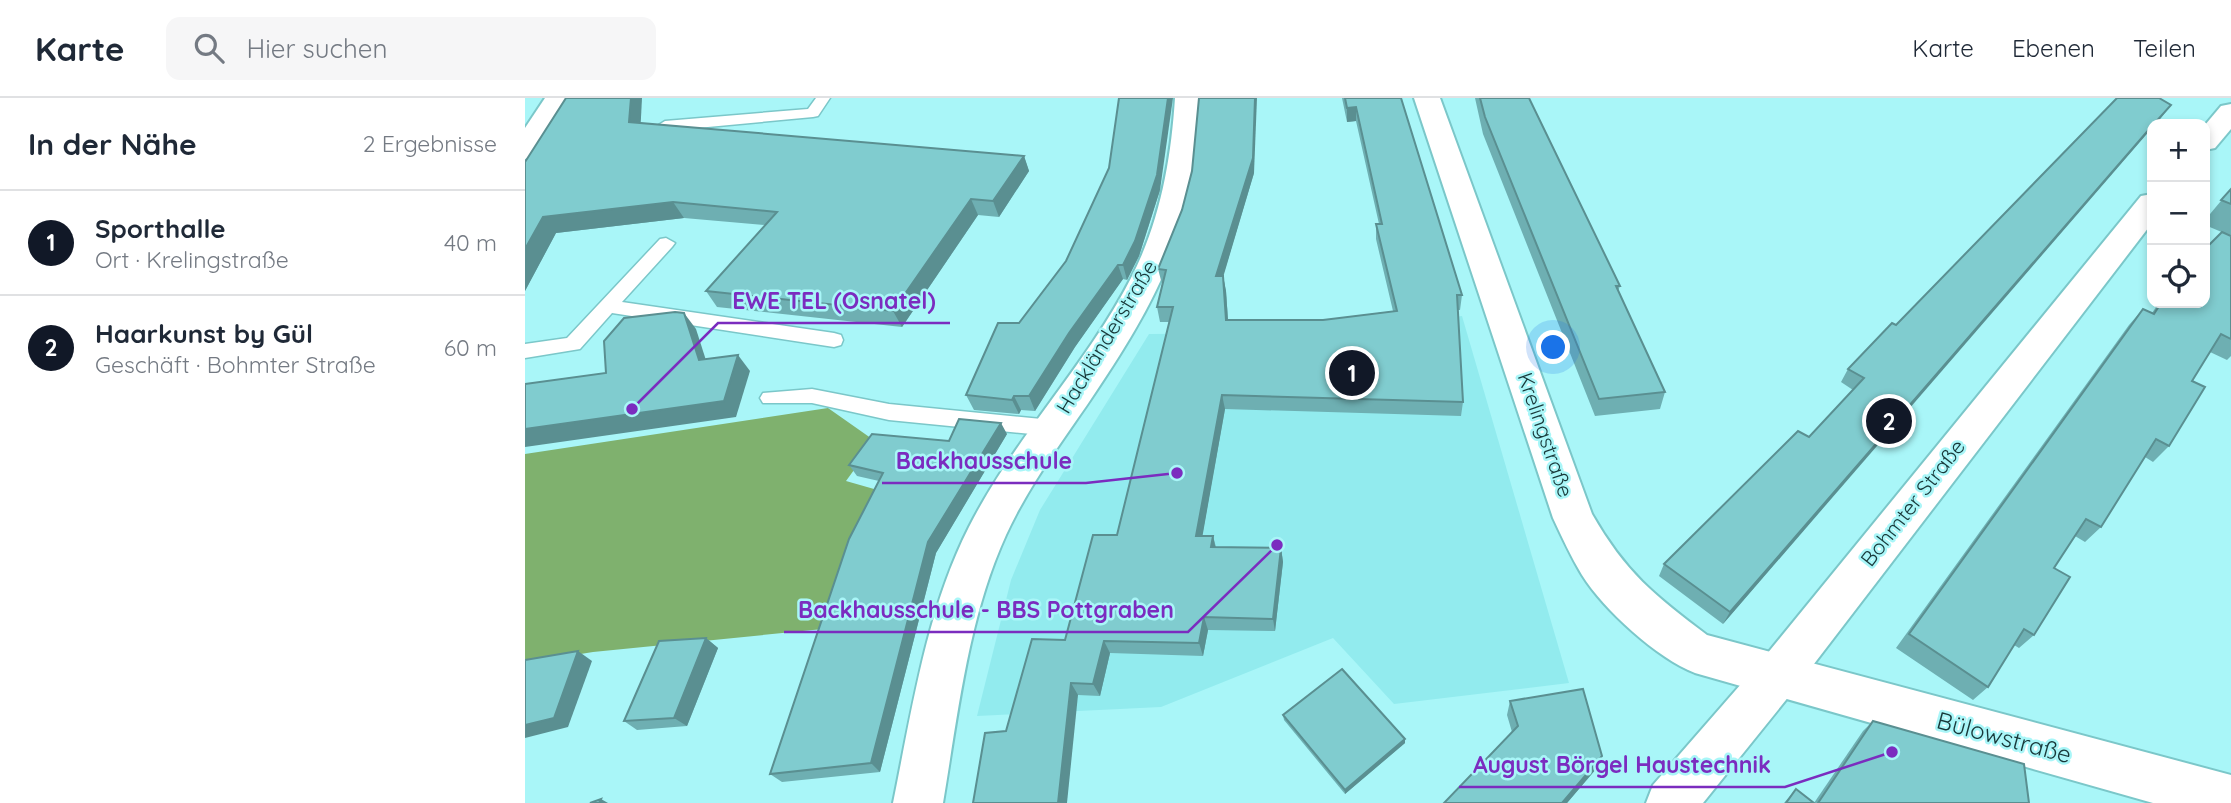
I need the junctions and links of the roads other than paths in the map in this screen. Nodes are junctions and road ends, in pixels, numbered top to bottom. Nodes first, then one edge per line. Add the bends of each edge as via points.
1 (558, 98) edge
2 (823, 98) edge
3 (1188, 98) edge
4 (1427, 98) edge
5 (2231, 112) edge
6 (665, 126) edge
7 (2210, 136) edge
8 (525, 150) edge
9 (2147, 209) edge
10 (666, 243) dead end
11 (608, 306) junction
12 (834, 340) dead end
13 (525, 351) edge
14 (770, 398) dead end
15 (1052, 428) junction
16 (1778, 675) junction
17 (2231, 800) edge
18 (918, 803) edge
19 (1671, 803) edge

1 - 8 street
2 - 6 lane via 813,113
3 - 15 street, Hackländerstraße via 1187,149 1169,221 1148,277
4 - 16 street, Krelingstraße via 1573,518 1598,564 1640,610 1695,652
5 - 7 street
9 - 16 street, Bohmter Straße
10 - 11 lane
11 - 12 lane
11 - 13 lane via 573,344
14 - 15 lane via 812,396 889,412
15 - 18 street, Hackländerstraße via 1001,505 970,576 940,690
16 - 17 street, Bülowstraße
16 - 19 street, Bohmter Straße

